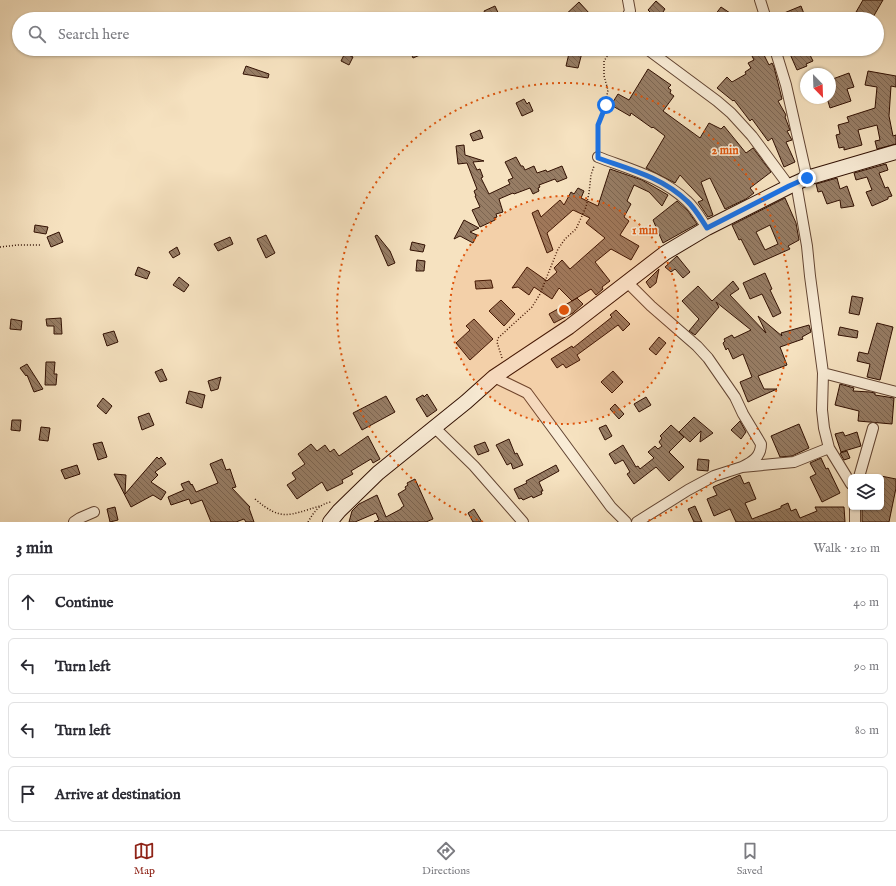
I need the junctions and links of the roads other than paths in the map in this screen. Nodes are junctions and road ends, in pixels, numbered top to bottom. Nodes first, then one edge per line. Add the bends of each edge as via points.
1 (628, 0) edge
2 (760, 0) edge
3 (630, 12) edge
4 (764, 12) edge
5 (656, 56) edge
6 (777, 56) edge
7 (896, 152) edge
8 (598, 158) road end
9 (797, 182) junction
10 (707, 228) junction
11 (627, 282) junction
12 (499, 373) junction
13 (822, 373) junction
14 (896, 392) edge
15 (434, 427) junction
16 (873, 428) dead end
17 (829, 448) junction
18 (742, 468) junction
19 (859, 474) edge
20 (848, 479) edge
21 (855, 510) edge
22 (94, 512) dead end
23 (337, 518) edge
24 (74, 522) edge
25 (523, 522) edge
26 (626, 522) edge
27 (637, 522) edge
28 (854, 522) edge

1 - 3 street
2 - 4 street
5 - 9 street via 731,113
6 - 9 street via 786,85
7 - 9 street
8 - 10 street via 666,184 687,201
9 - 10 street
9 - 13 street
10 - 11 street via 665,253
11 - 12 street via 569,327
11 - 18 street via 701,350 735,397 761,444 758,456
12 - 15 street
12 - 26 street via 527,393 611,507
13 - 14 street
13 - 17 street via 822,410
15 - 23 street via 378,473
15 - 25 street via 474,466
16 - 19 street
17 - 18 street via 794,462
17 - 20 street
18 - 27 street via 714,476
21 - 28 street
22 - 24 street

